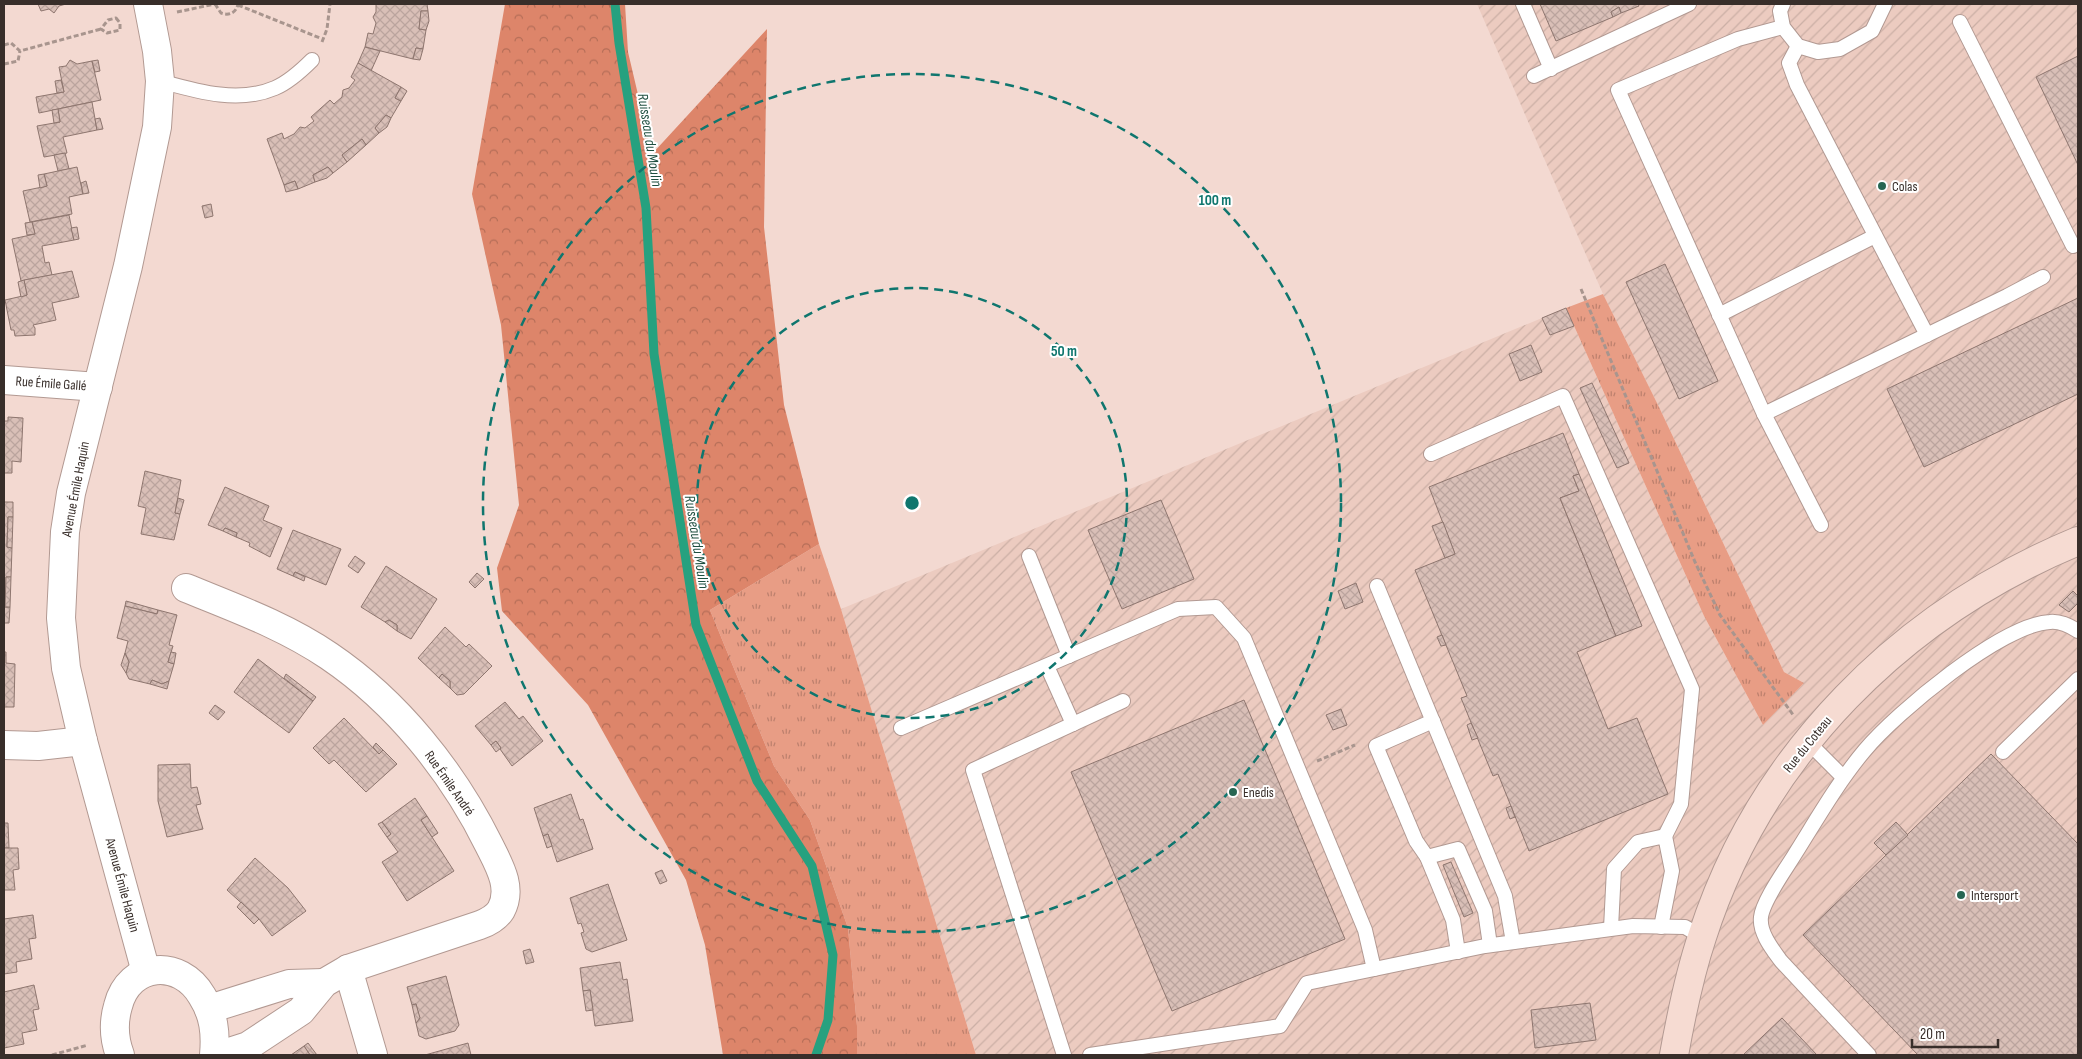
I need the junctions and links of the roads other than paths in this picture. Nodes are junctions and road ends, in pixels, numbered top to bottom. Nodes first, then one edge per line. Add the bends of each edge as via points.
1 (1523, 4) edge
2 (1689, 4) edge
3 (1783, 4) edge
4 (1885, 4) edge
5 (150, 11) edge
6 (1960, 22) dead end
7 (1783, 27) junction
8 (1798, 46) junction
9 (312, 60) road end
10 (1551, 69) junction
11 (1534, 76) dead end
12 (160, 81) junction
13 (1875, 236) junction
14 (2073, 246) dead end
15 (2043, 277) dead end
16 (1719, 315) junction
17 (1926, 335) junction
18 (4, 380) edge
19 (98, 387) junction
20 (1764, 414) junction
21 (1431, 454) dead end
22 (1821, 525) dead end
23 (2078, 540) edge
24 (1029, 556) dead end
25 (1377, 586) dead end
26 (186, 588) dead end
27 (2078, 631) edge
28 (1069, 656) junction
29 (1047, 666) junction
30 (2078, 679) edge
31 (1123, 701) dead end
32 (1433, 721) junction
33 (1073, 724) junction
34 (901, 728) dead end
35 (83, 741) junction
36 (1807, 741) junction
37 (4, 745) edge
38 (2003, 752) dead end
39 (1843, 777) junction
40 (1665, 836) junction
41 (1427, 857) junction
42 (1661, 927) junction
43 (1611, 928) junction
44 (1702, 936) junction
45 (1513, 942) junction
46 (1490, 945) junction
47 (1458, 952) junction
48 (348, 969) junction
49 (1374, 969) junction
50 (146, 972) junction
51 (324, 983) junction
52 (209, 1009) junction
53 (120, 1055) edge
54 (214, 1055) edge
55 (220, 1055) edge
56 (373, 1055) edge
57 (1064, 1055) edge
58 (1090, 1055) edge
59 (1674, 1055) edge
60 (1869, 1055) edge

1 - 10 lane
2 - 10 lane
3 - 7 lane via 1780,11
4 - 8 lane via 1872,31 1840,49 1818,52
5 - 12 street, Avenue Émile Haquin
6 - 14 lane
7 - 8 lane
7 - 16 lane via 1738,39 1618,90
8 - 13 lane via 1789,63 1797,85
9 - 12 lane via 286,82 260,93 220,95
10 - 11 lane
12 - 19 street, Avenue Émile Haquin via 155,136
13 - 16 lane
13 - 17 lane
15 - 17 lane
16 - 20 lane
17 - 20 lane
18 - 19 street, Rue Émile Gallé
19 - 35 street, Avenue Émile Haquin via 71,493 62,580 61,618 66,668
20 - 22 lane
21 - 40 lane via 1563,396 1692,688 1681,804
23 - 36 street, Rue du Coteau via 2007,573 1912,636 1838,706
24 - 28 lane
25 - 32 lane
26 - 48 street, Rue Émile André via 294,634 361,680 396,714 445,771 503,873 504,898 501,910 492,919 480,926
27 - 39 lane via 2051,622 2035,625 2017,631 1985,650 1900,715
28 - 29 lane
28 - 49 lane via 1178,609 1216,607 1244,638 1365,930
29 - 33 lane
29 - 34 lane
30 - 38 lane
31 - 33 lane
32 - 41 lane via 1376,746 1416,841
32 - 45 lane via 1505,896
33 - 57 lane via 973,770
35 - 37 street via 38,746
35 - 50 street, Avenue Émile Haquin
36 - 39 lane
36 - 44 street, Rue du Coteau via 1753,822 1724,879
39 - 60 lane via 1771,893 1760,918 1781,962
40 - 42 lane via 1672,872
40 - 43 lane via 1638,842 1614,869
41 - 46 lane via 1458,849 1485,911
41 - 47 lane via 1454,920
42 - 43 lane
42 - 44 lane via 1684,927
43 - 45 lane
44 - 59 street, Rue du Coteau
45 - 46 lane
46 - 47 lane
47 - 49 lane
48 - 51 street, Rue Émile André
48 - 56 street
49 - 58 lane via 1307,984 1280,1026
50 - 52 street via 171,971 189,981
50 - 53 street via 129,982 119,999 114,1024
51 - 52 street, Rue Émile André via 289,984
51 - 55 street, Rue Émile André via 301,1011 248,1046
52 - 54 street via 215,1027

